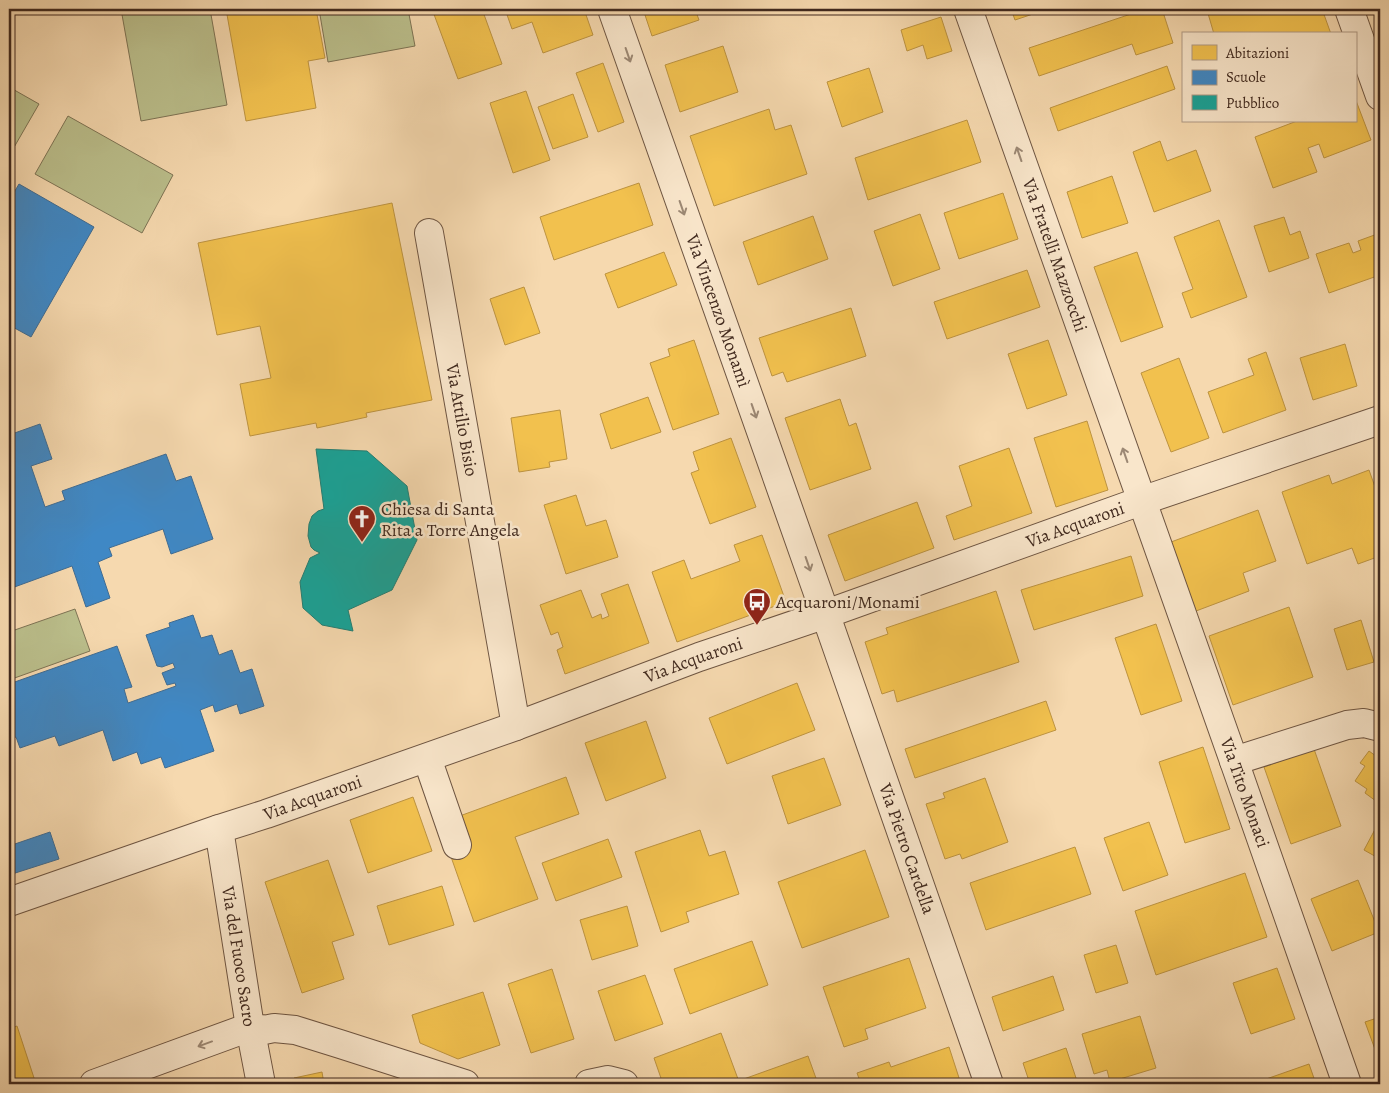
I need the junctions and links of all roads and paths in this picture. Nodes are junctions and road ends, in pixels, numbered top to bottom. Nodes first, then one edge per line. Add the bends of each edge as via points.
1 (612, 9) edge
2 (968, 9) edge
3 (1349, 9) edge
4 (1380, 96) edge
5 (429, 233) dead end
6 (1380, 420) edge
7 (1142, 501) junction
8 (826, 614) junction
9 (516, 726) junction
10 (1380, 727) edge
11 (427, 758) junction
12 (1234, 761) junction
13 (219, 829) junction
14 (457, 845) dead end
15 (9, 902) edge
16 (250, 1027) junction
17 (94, 1084) edge
18 (261, 1084) edge
19 (464, 1084) edge
20 (590, 1084) edge
21 (624, 1084) edge
22 (989, 1084) edge
23 (1347, 1084) edge

1 -> 8 street, Via Vincenzo Monamì
7 -> 2 street, Via Fratelli Mazzocchi
3 - 4 street
5 - 9 street, Via Attilio Bisio
6 - 7 street, Via Acquaroni
7 - 8 street, Via Acquaroni
7 - 12 street, Via Tito Monaci
8 - 9 street, Via Acquaroni via 699,657
8 - 22 street, Via Pietro Cardella
9 - 11 street, Via Acquaroni
10 - 12 street via 1364,723 1347,725
11 - 13 street, Via Acquaroni
11 - 14 street
12 - 23 street, Via Tito Monaci
13 - 15 street, Via Acquaroni
13 - 16 street, Via del Fuoco Sacro
16 -> 17 street
16 - 18 street, Via del Fuoco Sacro
16 - 19 street via 294,1030
20 - 21 street via 608,1080

